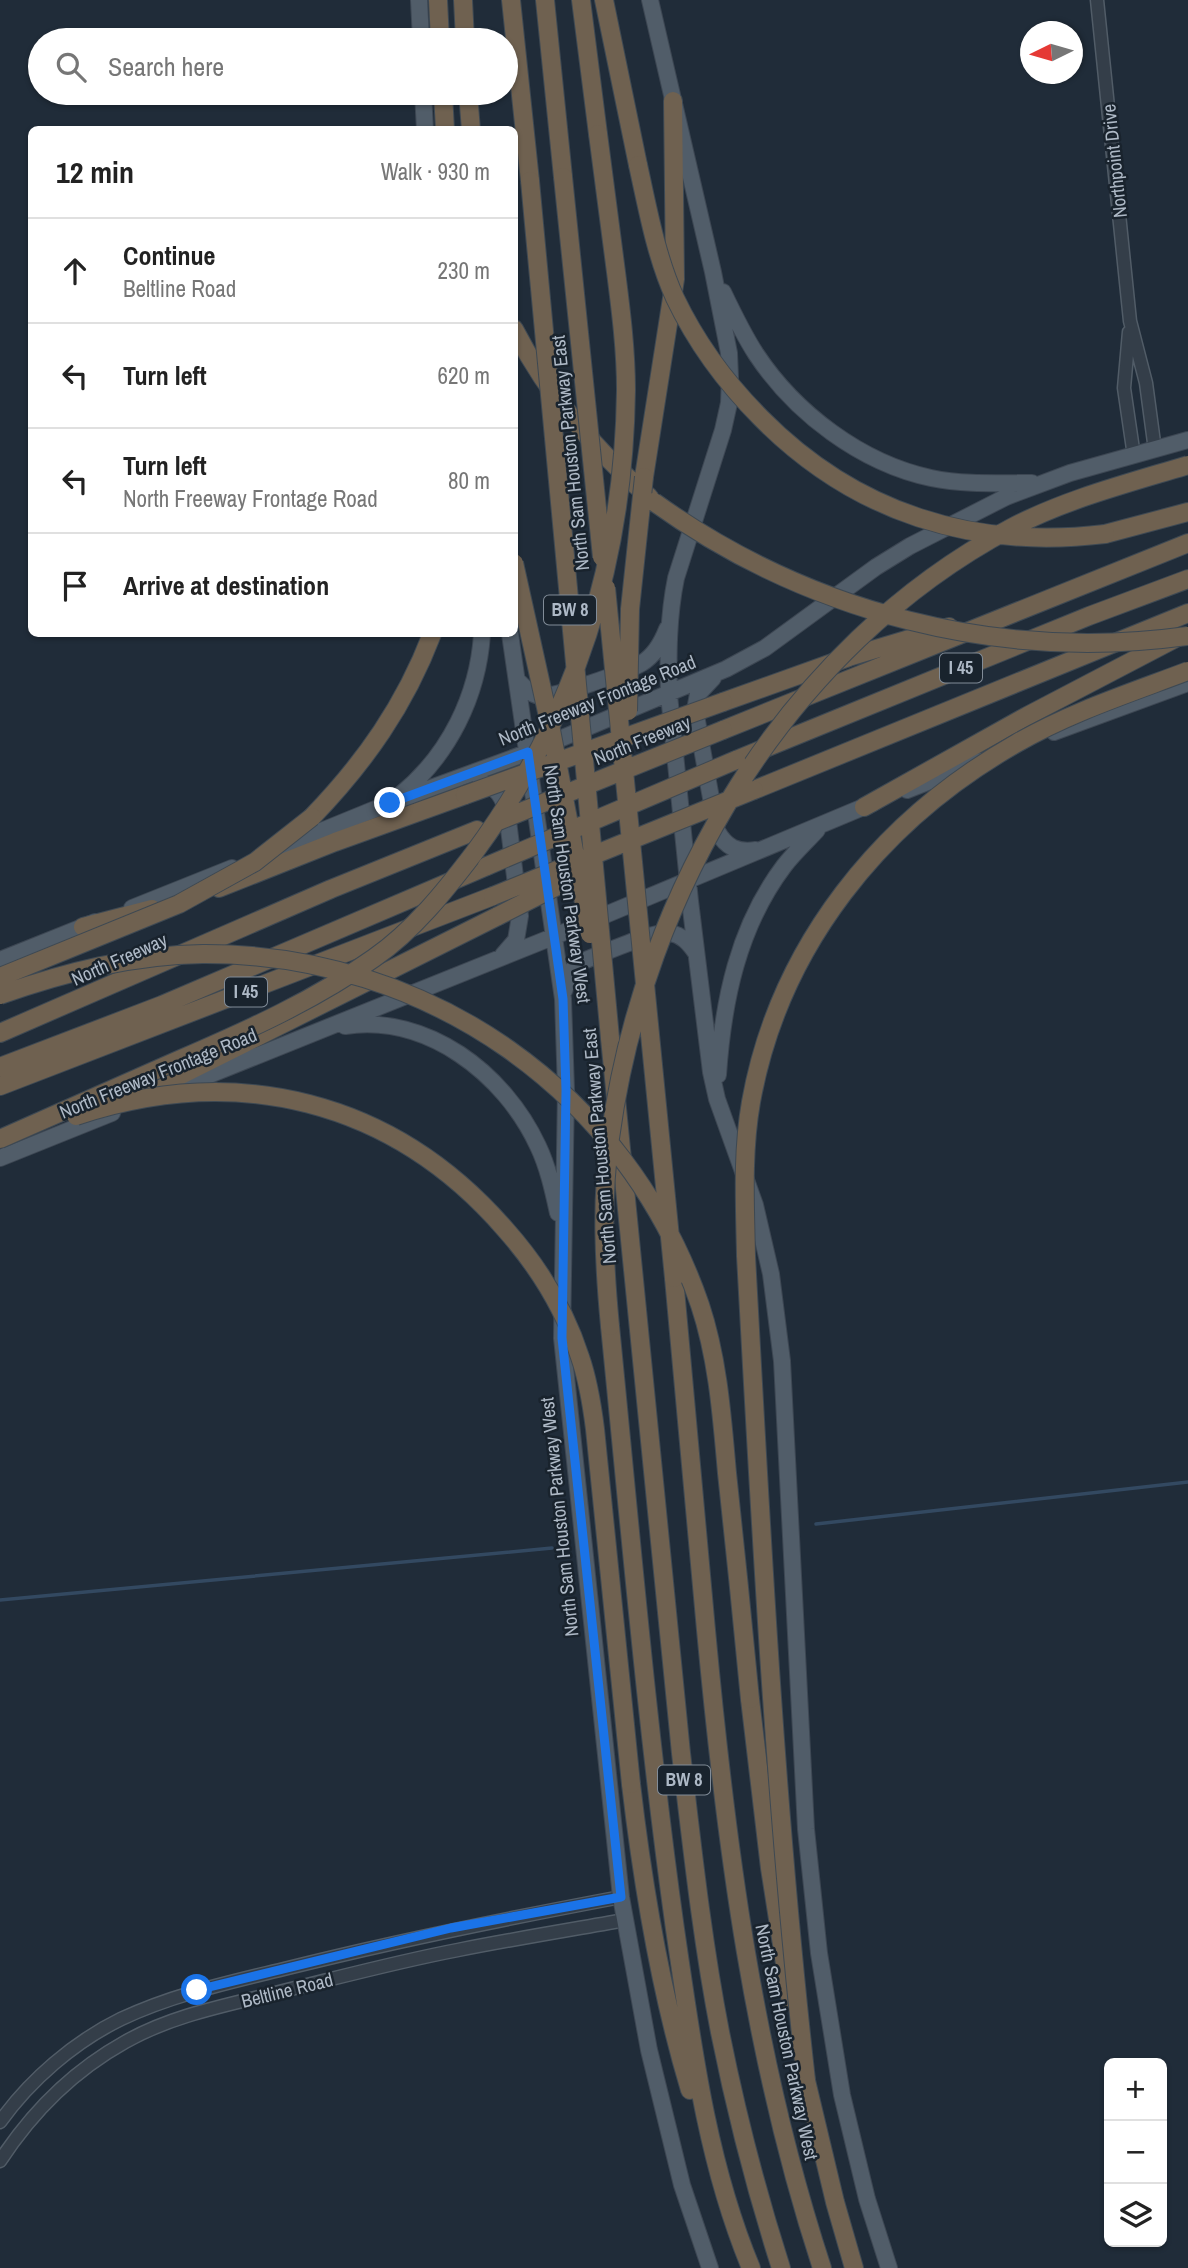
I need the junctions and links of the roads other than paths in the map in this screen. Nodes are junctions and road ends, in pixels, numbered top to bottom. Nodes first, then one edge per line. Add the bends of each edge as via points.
1 (419, 0) edge
2 (438, 0) edge
3 (463, 0) edge
4 (511, 0) edge
5 (545, 0) edge
6 (581, 0) edge
7 (604, 0) edge
8 (650, 0) edge
9 (1097, 0) edge
10 (420, 28) edge
11 (439, 28) edge
12 (464, 28) edge
13 (514, 28) edge
14 (518, 67) edge
15 (673, 102) junction
16 (424, 105) edge
17 (444, 105) edge
18 (469, 105) edge
19 (425, 126) edge
20 (445, 126) edge
21 (471, 126) edge
22 (713, 272) junction
23 (1130, 321) junction
24 (518, 335) edge
25 (1188, 440) edge
26 (1155, 450) junction
27 (1133, 456) junction
28 (1188, 465) edge
29 (1038, 484) junction
30 (1188, 512) edge
31 (1188, 543) edge
32 (1188, 579) edge
33 (518, 581) edge
34 (1063, 593) junction
35 (1188, 613) edge
36 (670, 622) junction
37 (1188, 634) edge
38 (431, 637) edge
39 (482, 637) edge
40 (510, 637) edge
41 (726, 670) junction
42 (1188, 671) edge
43 (517, 680) junction
44 (1188, 683) edge
45 (669, 695) junction
46 (528, 752) junction
47 (454, 778) junction
48 (390, 803) junction
49 (864, 807) junction
50 (668, 825) junction
51 (821, 825) junction
52 (630, 830) junction
53 (765, 849) junction
54 (688, 881) junction
55 (83, 927) junction
56 (555, 936) junction
57 (696, 953) junction
58 (499, 958) junction
59 (0, 960) edge
60 (0, 977) edge
61 (0, 995) edge
62 (563, 999) junction
63 (325, 1029) junction
64 (0, 1033) edge
65 (610, 1038) junction
66 (0, 1067) edge
67 (0, 1086) edge
68 (718, 1099) junction
69 (83, 1125) junction
70 (0, 1141) edge
71 (0, 1158) edge
72 (563, 1234) junction
73 (674, 1278) joint
74 (621, 1897) junction
75 (625, 1920) junction
76 (806, 2080) junction
77 (0, 2122) edge
78 (0, 2161) edge
79 (720, 2176) junction
80 (749, 2262) edge
81 (710, 2268) edge
82 (781, 2268) edge
83 (822, 2268) edge
84 (853, 2268) edge
85 (889, 2268) edge

1 - 10 main road
2 - 11 highway
3 - 12 highway
4 - 13 highway, North Sam Houston Parkway East / BW 8, bridge
5 - 52 highway, North Sam Houston Parkway East / BW 8, bridge
6 - 70 highway, bridge via 625,356 625,415 619,492 597,606 547,738 492,828 444,891 378,956 276,1016
7 - 30 highway, bridge via 638,165 674,296 727,383 772,429 800,453 882,506 979,533 1030,538 1105,534
8 - 15 main road
9 - 23 street, Northpoint Drive
14 - 65 highway, North Sam Houston Parkway East / BW 8, bridge
15 - 22 main road
15 - 52 highway, bridge via 675,279 644,477 631,609
16 - 19 main road
17 - 20 highway
18 - 21 highway
22 - 29 main road via 757,355 808,413 842,439 905,471 931,478
22 - 36 main road via 729,354 729,403 676,578
23 - 26 street, Northpoint Drive via 1146,383
23 - 27 street, Northpoint Drive via 1124,388
24 - 37 highway, bridge via 589,439 654,502 712,540 773,571 906,621 969,634 1035,642 1131,643
25 - 26 main road, North Freeway Frontage Road
26 - 27 main road, North Freeway Frontage Road
27 - 29 main road, North Freeway Frontage Road
28 - 79 highway, bridge via 1079,499 1012,527 949,565 873,625 783,723 711,831 668,920 636,1013 607,1161 607,1294 659,1807 694,2052
29 - 41 main road, North Freeway Frontage Road via 910,545 765,648
31 - 34 highway, North Freeway / I 45
32 - 66 highway, I 45, bridge via 736,760 162,1005
33 - 65 highway, bridge
34 - 55 highway, bridge via 849,657 335,842 201,896
34 - 64 highway, North Freeway / I 45, bridge via 331,889
35 - 50 highway, I 45, bridge
36 - 43 main road via 662,642 642,663 547,697 527,690
36 - 45 main road
37 - 49 highway
38 - 60 highway, bridge via 398,706 370,750 346,781 284,841 237,874 179,905
39 - 48 main road via 475,676 454,732 428,769
40 - 43 main road
41 - 45 main road, North Freeway Frontage Road
41 - 53 main road via 698,694 695,710 717,831 730,848
42 - 76 highway, bridge via 1053,724 955,782 914,815 882,845 828,913 786,988 762,1052 747,1134 746,1256 773,1721
43 - 46 main road
44 - 49 main road, North Freeway Frontage Road
45 - 46 main road, North Freeway Frontage Road
45 - 54 main road
46 - 47 main road, North Freeway Frontage Road
46 - 56 main road, North Sam Houston Parkway West
47 - 48 main road, North Freeway Frontage Road
47 - 58 main road via 484,782 504,800 519,929 516,940
48 - 55 main road, North Freeway Frontage Road
49 - 51 main road, North Freeway Frontage Road
50 - 67 highway, I 45, bridge
50 - 69 highway, bridge via 557,888
51 - 53 main road, North Freeway Frontage Road
51 - 68 main road via 784,866 743,939 720,1049
52 - 73 highway, North Sam Houston Parkway East / BW 8, bridge
53 - 54 main road, North Freeway Frontage Road
54 - 56 main road, North Freeway Frontage Road
54 - 57 main road
55 - 59 main road, North Freeway Frontage Road
56 - 58 main road, North Freeway Frontage Road
56 - 62 main road, North Sam Houston Parkway West
57 - 62 main road via 685,939 659,934 581,962 571,971
57 - 68 main road
58 - 63 main road, North Freeway Frontage Road
61 - 76 highway, bridge via 88,968 182,955 253,957 360,977 424,1000 486,1033 557,1088 623,1159 681,1258 713,1356 769,1868
62 - 72 main road, North Sam Houston Parkway West
63 - 69 main road, North Freeway Frontage Road
63 - 72 main road via 373,1024 417,1032 460,1053 507,1097 537,1145
65 - 82 highway, North Sam Houston Parkway East / BW 8, bridge via 681,1753 708,1964 742,2130
68 - 85 main road via 755,1205 771,1273 782,1361 806,1829 819,1953 842,2095
69 - 71 main road, North Freeway Frontage Road
70 - 79 highway, bridge via 109,1106 157,1096 211,1092 290,1099 364,1123 432,1160 490,1212 530,1260 566,1322 590,1393 644,1882 678,2045
72 - 74 main road, North Sam Houston Parkway West via 562,1338
73 - 83 highway, North Sam Houston Parkway West / BW 8 via 736,1900 771,2081
74 - 75 main road, North Sam Houston Parkway West
74 - 77 street, Beltline Road via 451,1928 159,2002 80,2044 27,2090
75 - 78 street, Beltline Road via 456,1950 167,2023 128,2040 69,2081 20,2131
75 - 81 main road, North Sam Houston Parkway West via 662,2104 682,2185
76 - 84 highway
79 - 80 highway

